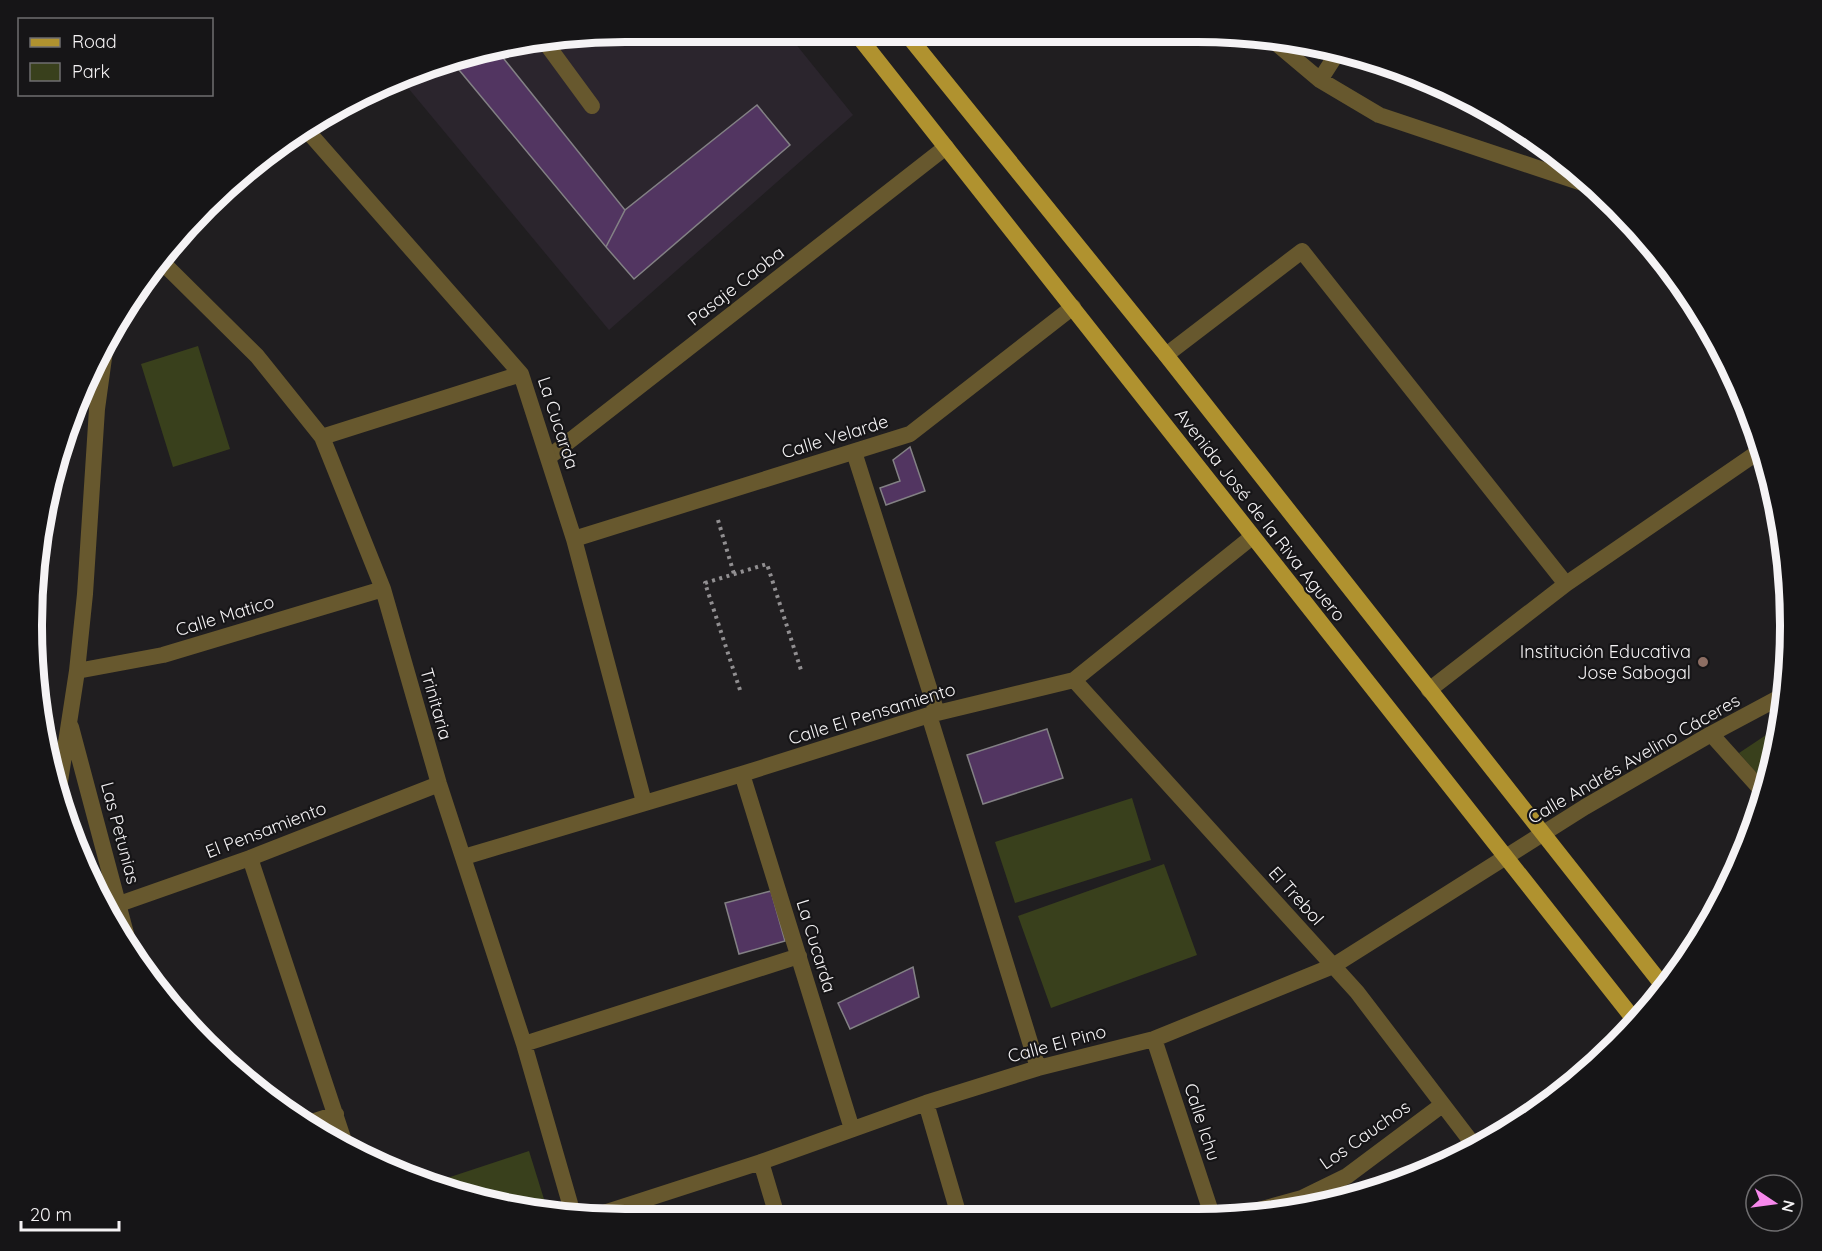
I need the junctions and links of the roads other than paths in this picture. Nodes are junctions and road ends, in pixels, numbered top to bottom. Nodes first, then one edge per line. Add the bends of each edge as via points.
1 (863, 42) edge
2 (912, 42) edge
3 (548, 47) edge
4 (1282, 49) edge
5 (1334, 59) edge
6 (1320, 80) junction
7 (592, 106) dead end
8 (310, 134) edge
9 (946, 147) junction
10 (1572, 180) edge
11 (166, 266) edge
12 (1073, 307) junction
13 (1166, 355) junction
14 (104, 364) edge
15 (521, 374) junction
16 (322, 437) junction
17 (854, 452) junction
18 (1754, 455) edge
19 (549, 457) junction
20 (1252, 537) junction
21 (574, 539) junction
22 (1566, 584) junction
23 (383, 589) junction
24 (77, 671) junction
25 (1074, 680) junction
26 (1429, 690) junction
27 (1775, 700) edge
28 (933, 714) junction
29 (69, 720) junction
30 (1712, 734) junction
31 (61, 773) edge
32 (742, 774) junction
33 (439, 784) junction
34 (1757, 786) edge
35 (644, 802) junction
36 (1544, 834) junction
37 (464, 857) junction
38 (1506, 857) junction
39 (250, 858) junction
40 (110, 899) edge
41 (114, 906) edge
42 (799, 956) junction
43 (1333, 966) junction
44 (1659, 981) edge
45 (1630, 1015) edge
46 (1154, 1039) junction
47 (524, 1044) junction
48 (1038, 1068) junction
49 (926, 1102) junction
50 (1442, 1105) junction
51 (336, 1114) junction
52 (316, 1120) edge
53 (852, 1129) junction
54 (343, 1136) edge
55 (1470, 1141) edge
56 (760, 1162) junction
57 (1291, 1201) edge
58 (571, 1206) edge
59 (616, 1209) edge
60 (775, 1209) edge
61 (957, 1209) edge
62 (1210, 1209) edge

1 - 9 main road, Avenida José de la Riva Aguero
2 - 13 main road, Avenida José de la Riva Aguero
3 - 7 street
4 - 6 street
5 - 6 street
6 - 10 street via 1379,116
8 - 15 street, La Cucarda
9 - 12 main road, Avenida José de la Riva Aguero
9 - 19 street, Pasaje Caoba
11 - 16 street, Trinitaria via 257,356
12 - 17 street, Calle Velarde via 910,434
12 - 20 main road, Avenida José de la Riva Aguero
13 - 22 street via 1302,251
13 - 26 main road, Avenida José de la Riva Aguero
14 - 24 street
15 - 16 street
15 - 19 street, La Cucarda
16 - 23 street, Trinitaria
17 - 21 street, Calle Velarde
17 - 28 street
18 - 22 street
19 - 21 street, La Cucarda
20 - 25 street, Calle El Pensamiento
20 - 38 main road, Avenida José de la Riva Aguero
21 - 35 street, La Cucarda
22 - 26 street
23 - 24 street, Calle Matico via 163,655
23 - 33 street, Trinitaria
24 - 29 street
25 - 28 street, Calle El Pensamiento
25 - 43 street, El Trebol
26 - 36 main road, Avenida José de la Riva Aguero
27 - 30 street, Calle Andrés Avelino Cáceres
28 - 32 street, Calle El Pensamiento
28 - 48 street
29 - 31 street
29 - 40 street, Las Petunias
30 - 34 street
30 - 36 street, Calle Andrés Avelino Cáceres
32 - 35 street, Calle El Pensamiento
32 - 42 street, La Cucarda
33 - 37 street, Trinitaria
33 - 39 street, El Pensamiento
35 - 37 street, Calle El Pensamiento
36 - 38 street, Calle Andrés Avelino Cáceres
36 - 44 main road, Avenida José de la Riva Aguero
37 - 47 street, Trinitaria
38 - 43 street, Calle El Pino
38 - 45 main road, Avenida José de la Riva Aguero
39 - 41 street, El Pensamiento
39 - 51 street
42 - 47 street
42 - 53 street, La Cucarda
43 - 46 street, Calle El Pino
43 - 50 street, El Trebol
46 - 48 street, Calle El Pino
46 - 62 street, Calle Ichu
47 - 58 street, Trinitaria
48 - 49 street, Calle El Pino
49 - 53 street, Calle El Pino
49 - 61 street
50 - 55 street, El Trebol
50 - 57 street, Los Cauchos via 1347,1176
51 - 52 street
51 - 54 street
53 - 56 street, Calle El Pino
56 - 59 street, Calle El Pino
56 - 60 street

